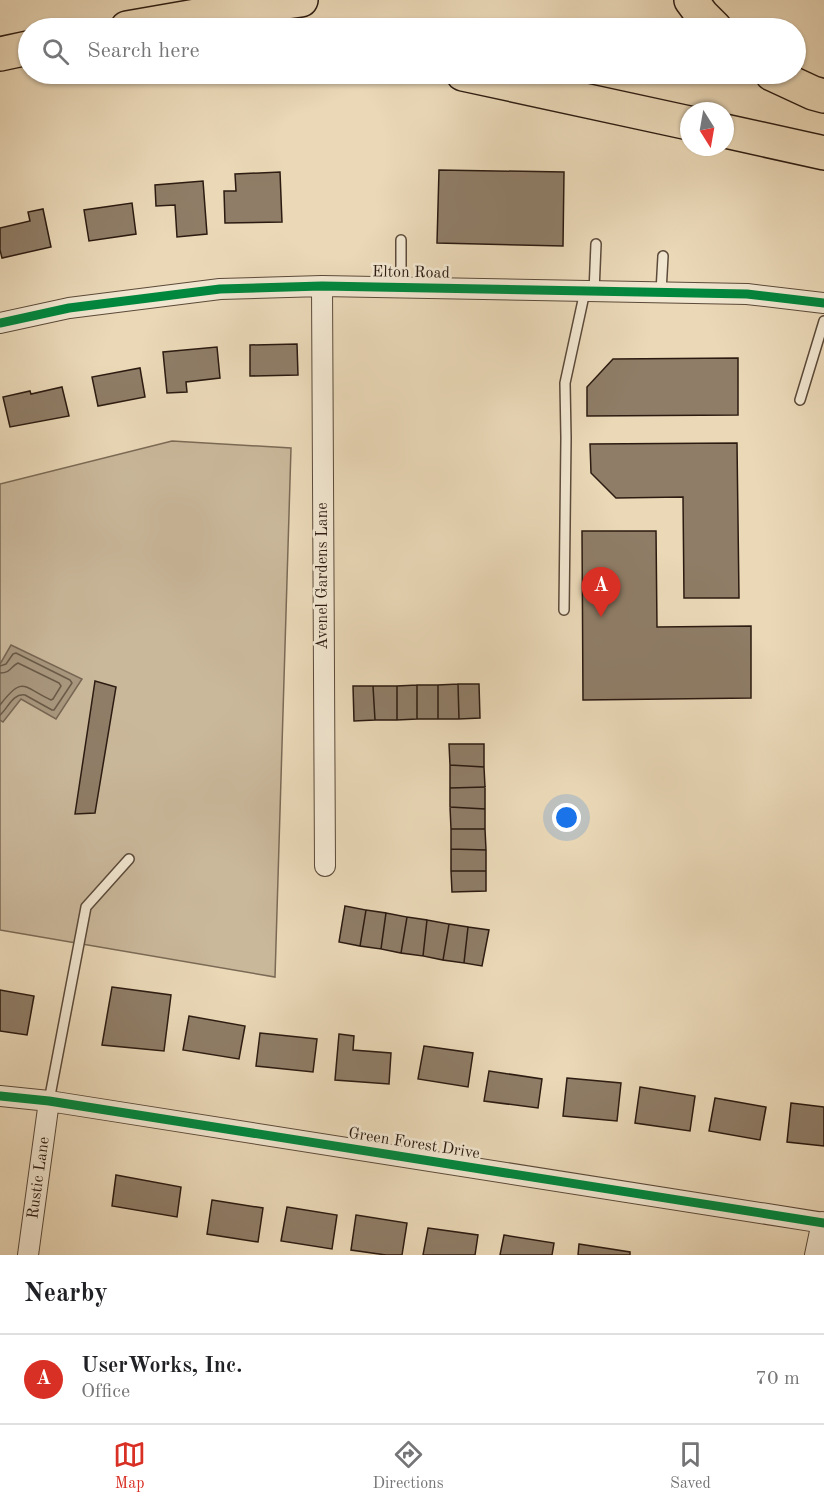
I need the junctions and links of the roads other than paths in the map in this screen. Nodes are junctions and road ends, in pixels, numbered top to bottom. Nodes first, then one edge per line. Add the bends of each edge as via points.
1 (301, 0) edge
2 (691, 0) edge
3 (184, 18) edge
4 (705, 18) edge
5 (18, 50) edge
6 (0, 54) edge
7 (18, 70) edge
8 (0, 71) edge
9 (509, 84) edge
10 (794, 84) edge
11 (824, 96) edge
12 (680, 121) edge
13 (734, 133) edge
14 (824, 153) edge
15 (401, 240) dead end
16 (596, 244) dead end
17 (663, 256) dead end
18 (322, 286) junction
19 (401, 288) junction
20 (590, 291) junction
21 (660, 293) junction
22 (824, 303) edge
23 (824, 321) edge
24 (0, 323) edge
25 (800, 400) dead end
26 (564, 610) dead end
27 (129, 859) dead end
28 (325, 866) dead end
29 (0, 1096) edge
30 (49, 1101) junction
31 (823, 1222) edge
32 (28, 1255) edge
33 (815, 1255) edge

1 - 3 highway
2 - 4 highway
5 - 6 highway
7 - 8 highway
9 - 12 highway
10 - 11 highway
13 - 14 highway
15 - 19 lane
16 - 20 lane
17 - 21 lane
18 - 19 street, Elton Road
18 - 24 street, Elton Road via 220,289 69,308
18 - 28 street, Avenel Gardens Lane
19 - 20 street, Elton Road
20 - 21 street, Elton Road
20 - 26 lane via 565,382
21 - 22 street, Elton Road via 747,294
23 - 25 lane
27 - 30 lane via 86,906
29 - 30 street, Green Forest Drive
30 - 31 street, Green Forest Drive
30 - 32 street, Rustic Lane
31 - 33 street

